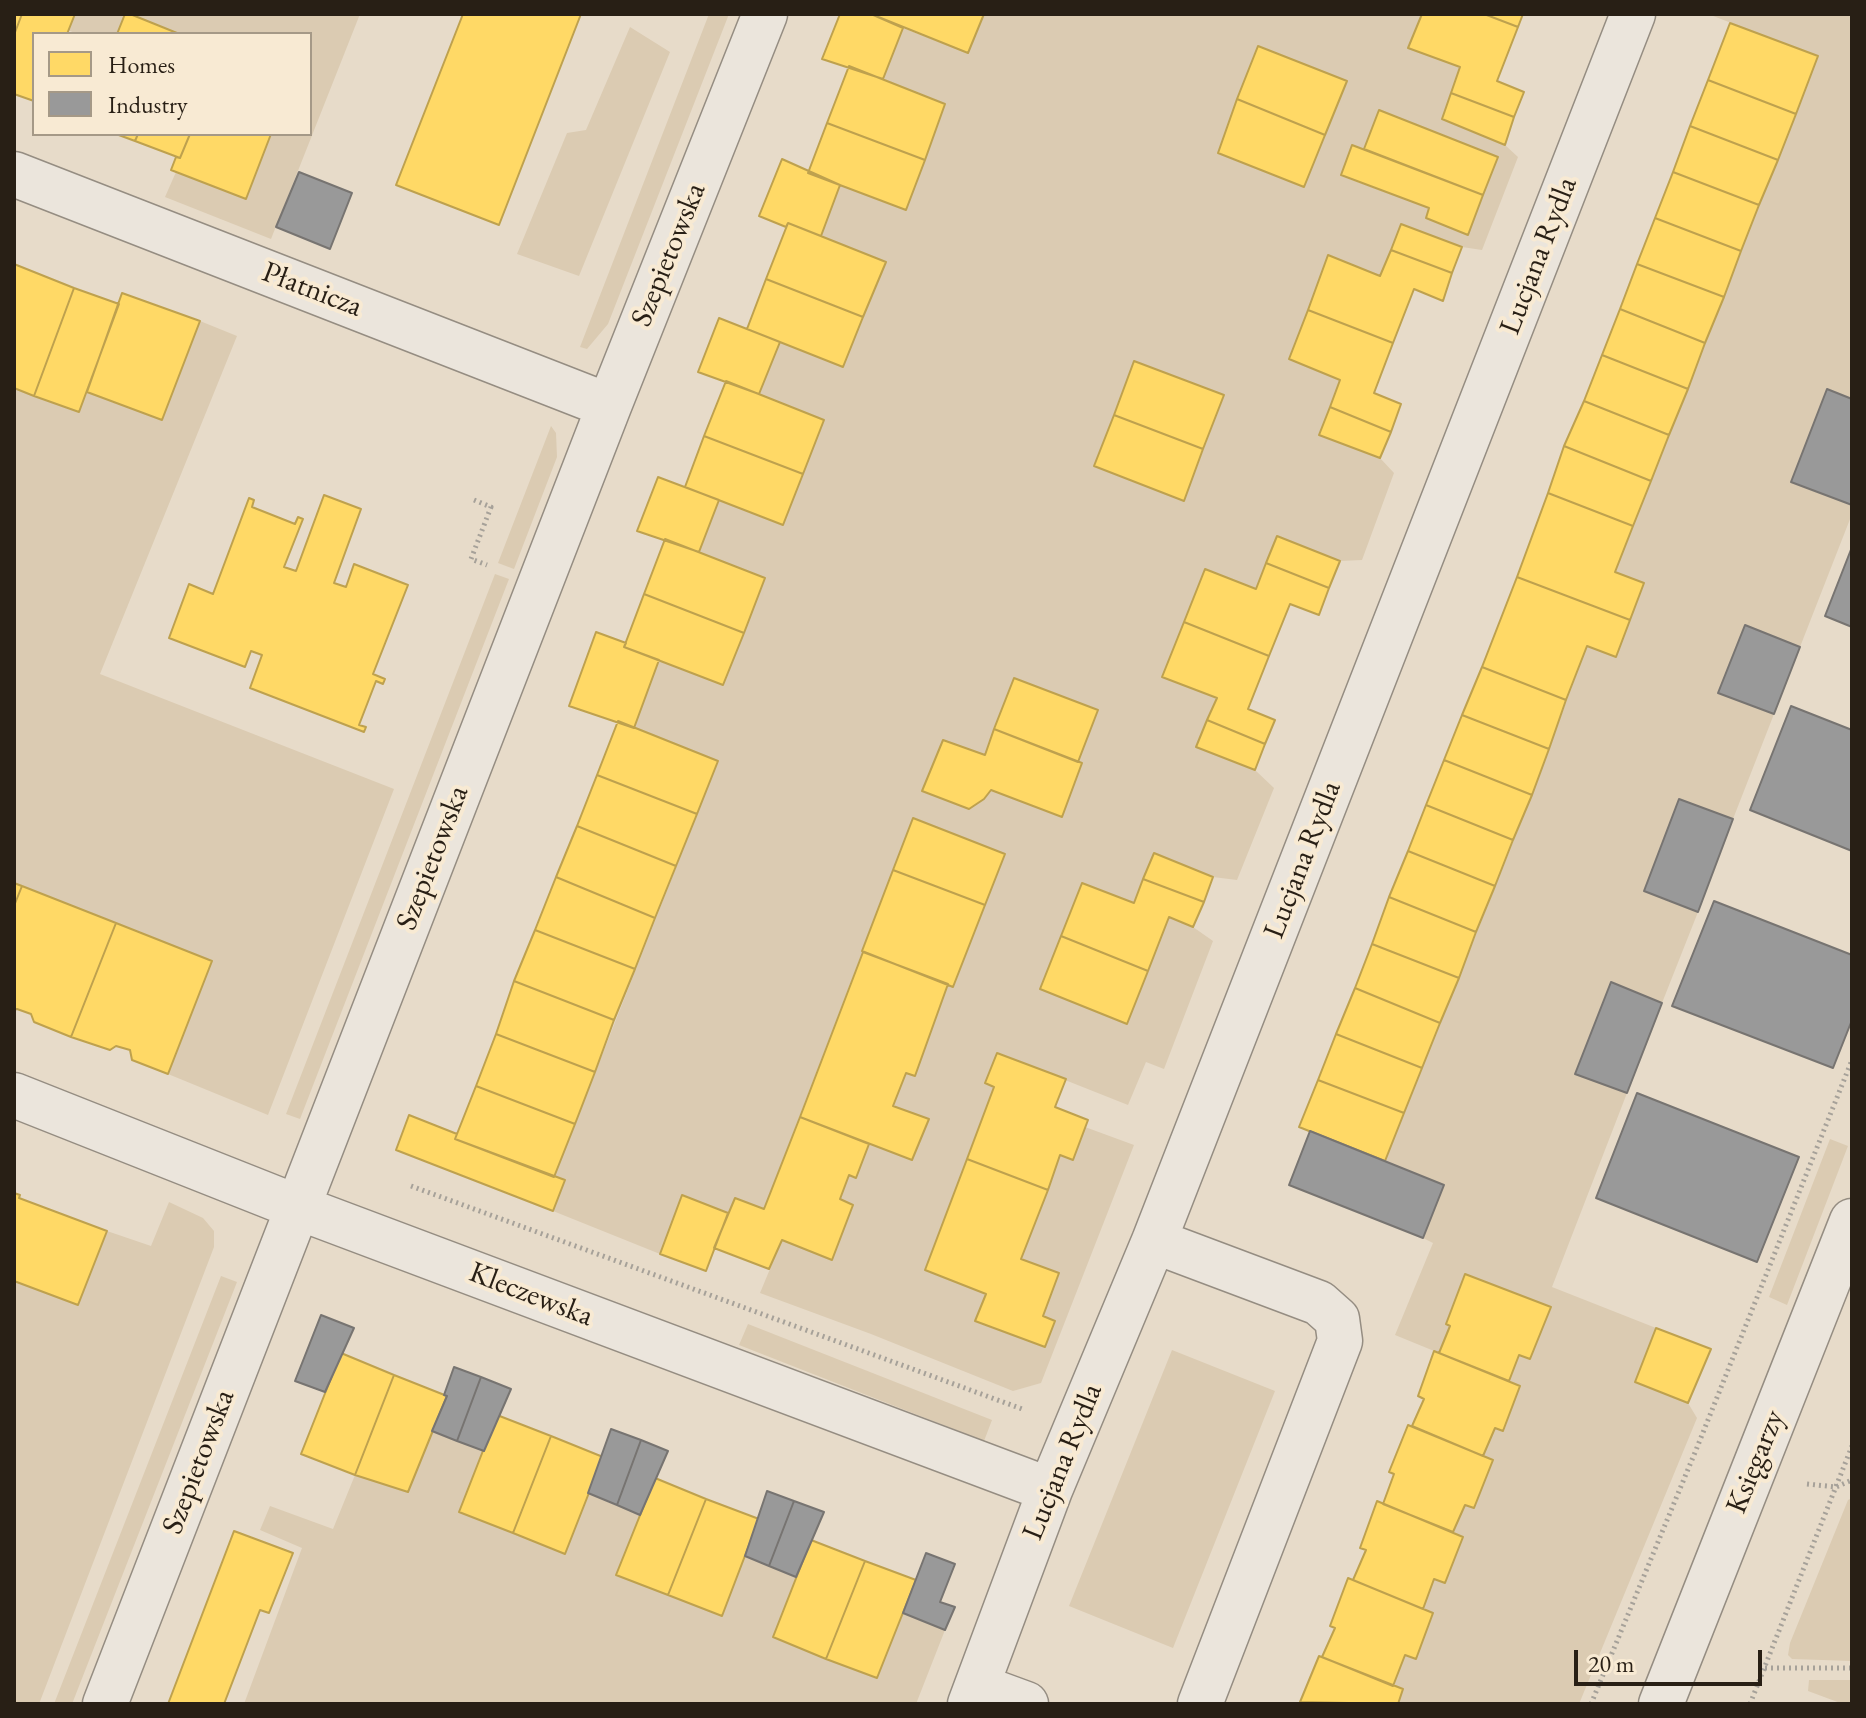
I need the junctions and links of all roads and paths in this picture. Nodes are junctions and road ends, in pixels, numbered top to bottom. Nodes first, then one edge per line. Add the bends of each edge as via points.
1 (765, 14) edge
2 (1633, 14) edge
3 (14, 174) edge
4 (609, 406) junction
5 (474, 500) dead end
6 (488, 566) dead end
7 (1852, 1060) edge
8 (14, 1095) edge
9 (297, 1207) junction
10 (1852, 1221) edge
11 (1154, 1241) junction
12 (1852, 1446) edge
13 (1852, 1480) edge
14 (1836, 1487) junction
15 (1050, 1490) junction
16 (1765, 1668) junction
17 (1852, 1668) edge
18 (973, 1695) edge
19 (105, 1704) edge
20 (1026, 1704) edge
21 (1200, 1704) edge
22 (1591, 1704) edge
23 (1661, 1704) edge
24 (1750, 1704) edge

1 - 4 street, Szepietowska
2 - 11 street, Lucjana Rydla
3 - 4 street, Płatnicza
4 - 9 street, Szepietowska
5 - 6 path via 491,507 471,559
7 - 22 path
8 - 9 street, Kleczewska
9 - 15 street, Kleczewska
9 - 19 street, Szepietowska
10 - 23 street, Księgarzy
11 - 15 street, Lucjana Rydla
11 - 21 street via 1319,1303 1337,1319 1340,1341
12 - 14 path
13 - 14 path
14 - 16 path
15 - 18 street, Lucjana Rydla
16 - 17 path
16 - 24 path
18 - 20 street

